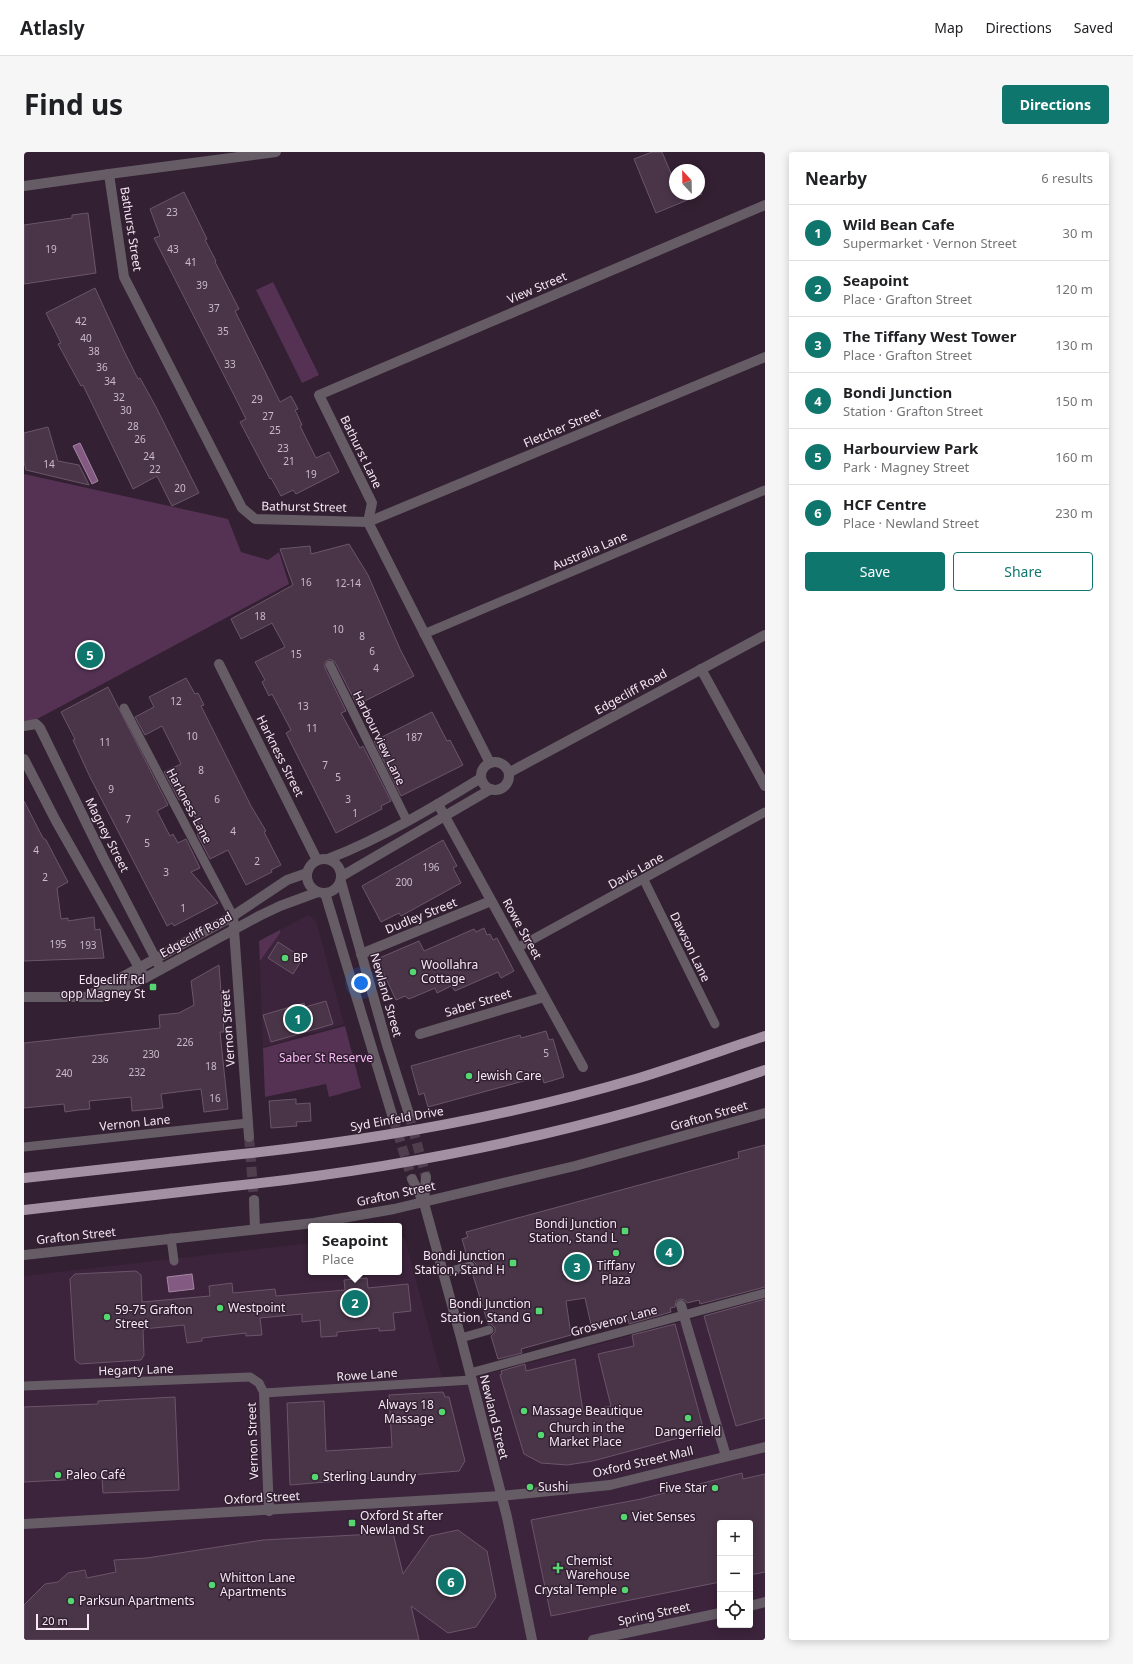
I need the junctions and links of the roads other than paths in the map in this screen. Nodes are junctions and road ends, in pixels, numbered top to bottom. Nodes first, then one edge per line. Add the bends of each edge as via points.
1 (276, 152) edge
2 (109, 174) junction
3 (24, 186) edge
4 (765, 206) edge
5 (765, 357) edge
6 (319, 395) joint
7 (765, 490) edge
8 (368, 522) junction
9 (424, 634) junction
10 (765, 635) edge
11 (219, 664) dead end
12 (330, 665) dead end
13 (700, 669) junction
14 (124, 708) dead end
15 (24, 726) edge
16 (24, 759) edge
17 (490, 762) junction
18 (510, 772) junction
19 (481, 778) junction
20 (765, 786) edge
21 (491, 790) junction
22 (438, 804) junction
23 (765, 812) edge
24 (444, 815) junction
25 (407, 821) junction
26 (328, 859) junction
27 (317, 860) junction
28 (307, 873) junction
29 (341, 879) junction
30 (644, 880) junction
31 (322, 893) junction
32 (491, 901) junction
33 (233, 916) junction
34 (234, 929) junction
35 (517, 948) junction
36 (361, 954) junction
37 (156, 959) junction
38 (139, 968) junction
39 (161, 970) junction
40 (145, 978) junction
41 (24, 997) edge
42 (87, 997) junction
43 (544, 997) junction
44 (715, 1024) dead end
45 (420, 1034) dead end
46 (765, 1036) edge
47 (583, 1067) dead end
48 (765, 1070) edge
49 (765, 1113) edge
50 (408, 1114) tunnel mouth
51 (393, 1118) tunnel mouth
52 (248, 1123) junction
53 (249, 1137) tunnel mouth
54 (24, 1147) edge
55 (426, 1177) tunnel mouth
56 (24, 1178) edge
57 (412, 1179) tunnel mouth
58 (254, 1200) tunnel mouth
59 (424, 1203) junction
60 (24, 1210) edge
61 (314, 1223) edge
62 (308, 1224) edge
63 (255, 1229) junction
64 (171, 1238) junction
65 (24, 1255) edge
66 (174, 1262) dead end
67 (470, 1266) dead end
68 (443, 1273) junction
69 (765, 1293) edge
70 (681, 1305) dead end
71 (489, 1330) dead end
72 (461, 1338) junction
73 (470, 1376) junction
74 (250, 1377) joint
75 (24, 1386) edge
76 (264, 1393) junction
77 (765, 1447) edge
78 (726, 1456) junction
79 (501, 1496) junction
80 (269, 1510) junction
81 (24, 1524) edge
82 (765, 1602) edge
83 (753, 1605) edge
84 (717, 1614) edge
85 (532, 1640) edge
86 (593, 1640) edge

1 - 2 street
2 - 3 street
2 - 8 street, Bathurst Street via 124,277 242,508 255,519
4 - 6 street, View Street
5 - 8 street, Fletcher Street
6 - 8 street, Bathurst Lane via 372,503
7 - 9 lane, Australia Lane
8 - 9 street
9 - 17 street
10 - 13 street, Edgecliff Road
11 - 27 street, Harkness Street
12 - 25 lane, Harbourview Lane
13 - 18 street, Edgecliff Road
13 - 20 street
14 - 33 lane, Harkness Lane
15 - 37 street, Magney Street via 36,724 40,728
16 - 38 street
17 - 18 street via 501,762
17 - 19 street via 482,770
18 - 21 street via 509,781 504,788
19 - 21 street via 484,785
19 - 22 street
21 - 24 street
22 - 24 street, Rowe Street
22 - 25 street
23 - 30 lane, Davis Lane
24 - 29 street
24 - 32 street, Rowe Street
25 - 26 street via 361,846
26 - 27 street
26 - 29 street via 336,863
27 - 28 street via 308,867
28 - 31 street via 306,878 310,887
28 - 33 street, Edgecliff Road via 287,880
29 - 31 street via 335,890
29 - 36 street, Newland Street
30 - 35 lane, Davis Lane
30 - 44 lane, Dawson Lane
31 - 34 street, Edgecliff Road via 280,906
31 - 51 street
32 - 35 street, Rowe Street
32 - 36 street, Dudley Street
33 - 34 street, Vernon Street
33 - 37 street, Edgecliff Road
34 - 39 street, Edgecliff Road
34 - 52 street, Vernon Street
35 - 43 street, Rowe Street
36 - 50 street, Newland Street
37 - 38 street, Edgecliff Road
37 - 39 street, Magney Street
38 - 40 street
38 - 42 street, Edgecliff Road
39 - 40 street, Edgecliff Road
40 - 42 street, Edgecliff Road via 105,997
41 - 42 street, Edgecliff Road
43 - 45 street, Saber Street
43 - 47 street, Rowe Street
46 - 56 main road, Syd Einfeld Drive, bridge via 638,1078 430,1127 289,1149
48 - 60 main road, bridge via 647,1108 506,1144 438,1158 292,1180
49 - 59 street, Grafton Street via 684,1138
52 - 53 street, Vernon Street
52 - 54 lane, Vernon Lane
55 - 59 street, Newland Street
57 - 59 street, Newland Street
58 - 63 street
59 - 61 street, Grafton Street
59 - 68 street, Newland Street
62 - 63 street, Grafton Street
63 - 64 street, Grafton Street
64 - 65 street, Grafton Street
64 - 66 lane
67 - 68 lane
68 - 72 street, Newland Street
69 - 73 lane, Grosvenor Lane
70 - 78 street, bridge
71 - 72 lane
72 - 73 street, Newland Street
73 - 76 lane, Rowe Lane
73 - 79 street, Newland Street
74 - 75 lane, Hegarty Lane
74 - 76 lane, Vernon Street via 259,1383
76 - 80 street, Vernon Street
77 - 78 street, Oxford Street Mall
78 - 79 street, Oxford Street Mall via 610,1485
79 - 80 street, Oxford Street
79 - 85 street, Newland Street
80 - 81 street, Oxford Street
82 - 83 street
84 - 86 street, Spring Street

